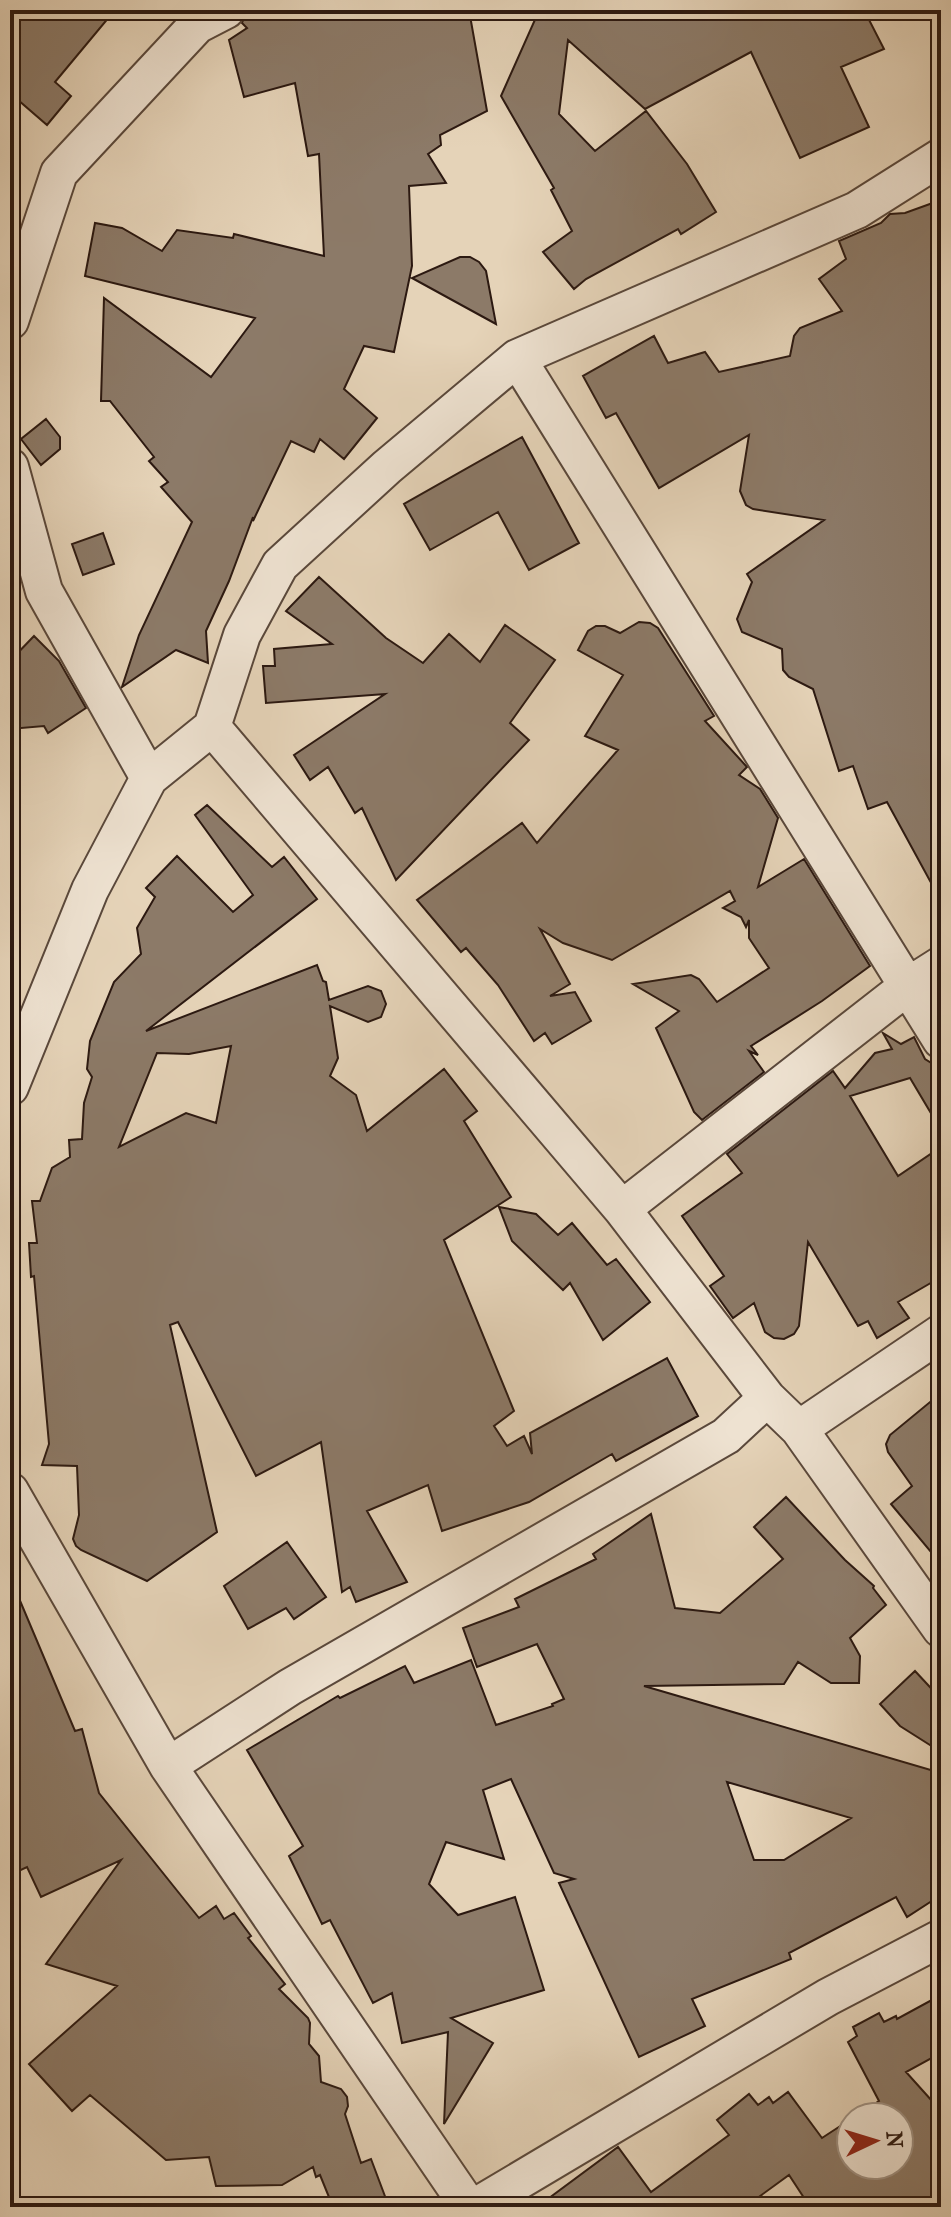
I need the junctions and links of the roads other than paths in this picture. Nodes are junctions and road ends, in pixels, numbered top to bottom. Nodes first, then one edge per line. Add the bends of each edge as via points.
1 (226, 10) edge
2 (941, 157) edge
3 (10, 321) edge
4 (517, 358) junction
5 (10, 467) edge
6 (212, 727) junction
7 (149, 778) junction
8 (941, 965) edge
9 (908, 986) junction
10 (941, 1040) edge
11 (10, 1087) edge
12 (622, 1209) junction
13 (941, 1333) edge
14 (767, 1398) junction
15 (799, 1429) junction
16 (10, 1491) edge
17 (941, 1629) edge
18 (168, 1766) junction
19 (941, 1939) edge
20 (469, 2207) edge
21 (475, 2207) edge

1 - 3 street via 197,25 59,173
2 - 4 street via 857,210
4 - 6 street via 280,565 242,635
4 - 9 street
5 - 7 street via 44,591
6 - 7 street
6 - 12 street
7 - 11 street via 90,890
8 - 9 street
9 - 10 street
9 - 12 street
12 - 14 street
13 - 15 street
14 - 15 street
14 - 18 street via 726,1436 290,1687
15 - 17 street
16 - 18 street
18 - 20 street
19 - 21 street via 828,1997

